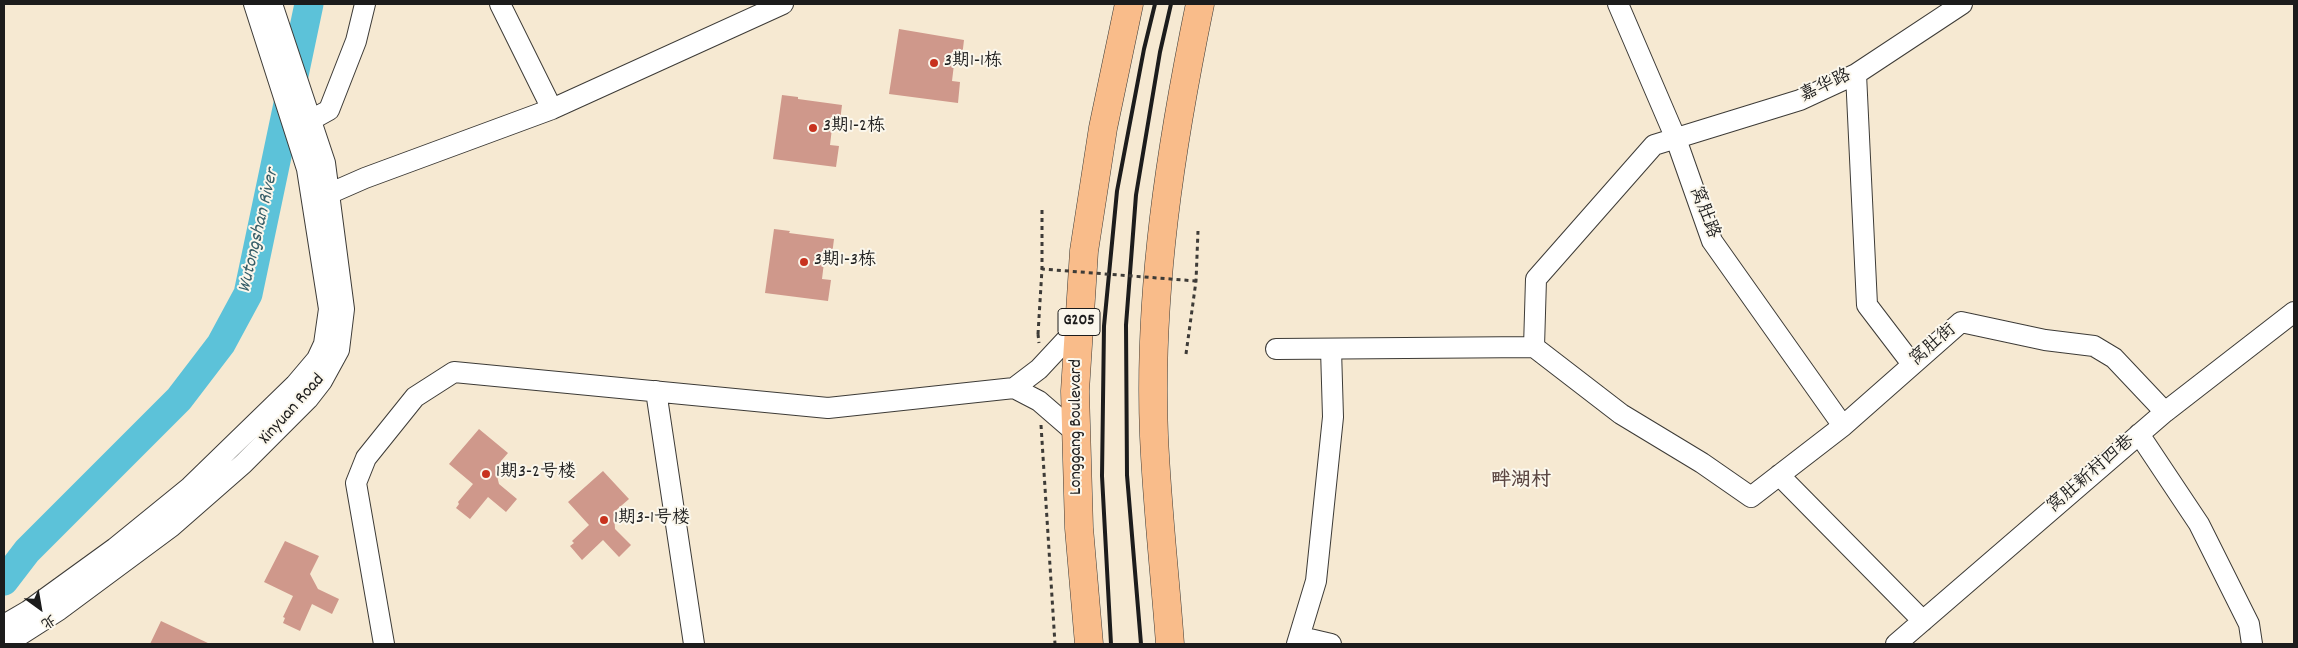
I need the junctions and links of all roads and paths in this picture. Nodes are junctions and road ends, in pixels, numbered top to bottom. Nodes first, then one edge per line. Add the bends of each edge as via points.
1 (272, 4) edge
2 (365, 4) edge
3 (500, 4) edge
4 (783, 4) edge
5 (1129, 4) edge
6 (1200, 4) edge
7 (1618, 4) edge
8 (1962, 4) edge
9 (256, 12) edge
10 (1856, 74) junction
11 (552, 110) junction
12 (311, 120) junction
13 (1676, 139) junction
14 (320, 197) junction
15 (1042, 210) dead end
16 (1198, 232) dead end
17 (1042, 269) junction
18 (1196, 281) junction
19 (2294, 312) edge
20 (1079, 326) junction
21 (1534, 348) junction
22 (1276, 349) dead end
23 (1331, 349) junction
24 (1186, 354) dead end
25 (1912, 364) junction
26 (1039, 369) junction
27 (1014, 388) junction
28 (656, 391) junction
29 (1040, 401) junction
30 (2164, 412) junction
31 (1842, 426) junction
32 (1076, 433) junction
33 (2140, 434) junction
34 (1779, 475) junction
35 (1923, 621) junction
36 (9, 636) edge
37 (1299, 640) edge
38 (384, 644) edge
39 (694, 644) edge
40 (1055, 644) edge
41 (1089, 644) edge
42 (1170, 644) edge
43 (1331, 644) edge
44 (1896, 644) edge
45 (2252, 644) edge

1 - 12 street, Xinyuan Road
2 - 12 street via 356,41 329,110
3 - 11 street
4 - 11 street
5 - 20 highway, Longgang Boulevard / G205 via 1103,128 1084,251
6 - 42 highway via 1170,175 1158,267 1154,345 1154,436
7 - 13 street, 窝肚路
8 - 10 street, 嘉华路
9 - 14 street, Xinyuan Road via 306,169
10 - 13 street, 嘉华路 via 1800,100
10 - 25 street via 1867,305
11 - 14 street
12 - 14 street, Xinyuan Road via 325,163
13 - 21 street, 嘉华路 via 1654,145 1536,279
13 - 31 street, 窝肚路 via 1712,241
14 - 36 street, Xinyuan Road via 329,309 324,344 317,359 295,385 190,487 115,548 28,611
14 - 36 street, Xinyuan Road via 344,309 339,350 322,381 243,464 200,502 112,571
15 - 17 path
16 - 18 path
17 - 18 path, bridge
17 - 26 path, bridge
18 - 24 path
19 - 30 street, 窝肚新村四巷
20 - 26 street
20 - 32 highway, Longgang Boulevard / G205
21 - 23 street
21 - 34 street, 窝肚街 via 1621,414 1702,463 1750,498
22 - 23 street
23 - 37 street via 1333,416 1316,580
25 - 30 street, 窝肚街 via 1961,322 2045,340 2094,346 2114,358
25 - 31 street, 窝肚街
26 - 27 street
27 - 28 street via 828,408
27 - 29 street
28 - 38 street via 454,372 415,397 366,458 356,482
28 - 39 street
29 - 32 street
29 - 40 path
30 - 33 street, 窝肚新村四巷
31 - 34 street, 窝肚街
32 - 41 highway, Longgang Boulevard / G205 via 1079,528
33 - 35 street, 窝肚新村四巷
33 - 45 street via 2199,524 2249,624
34 - 35 street
35 - 44 street, 窝肚新村四巷
37 - 43 street

